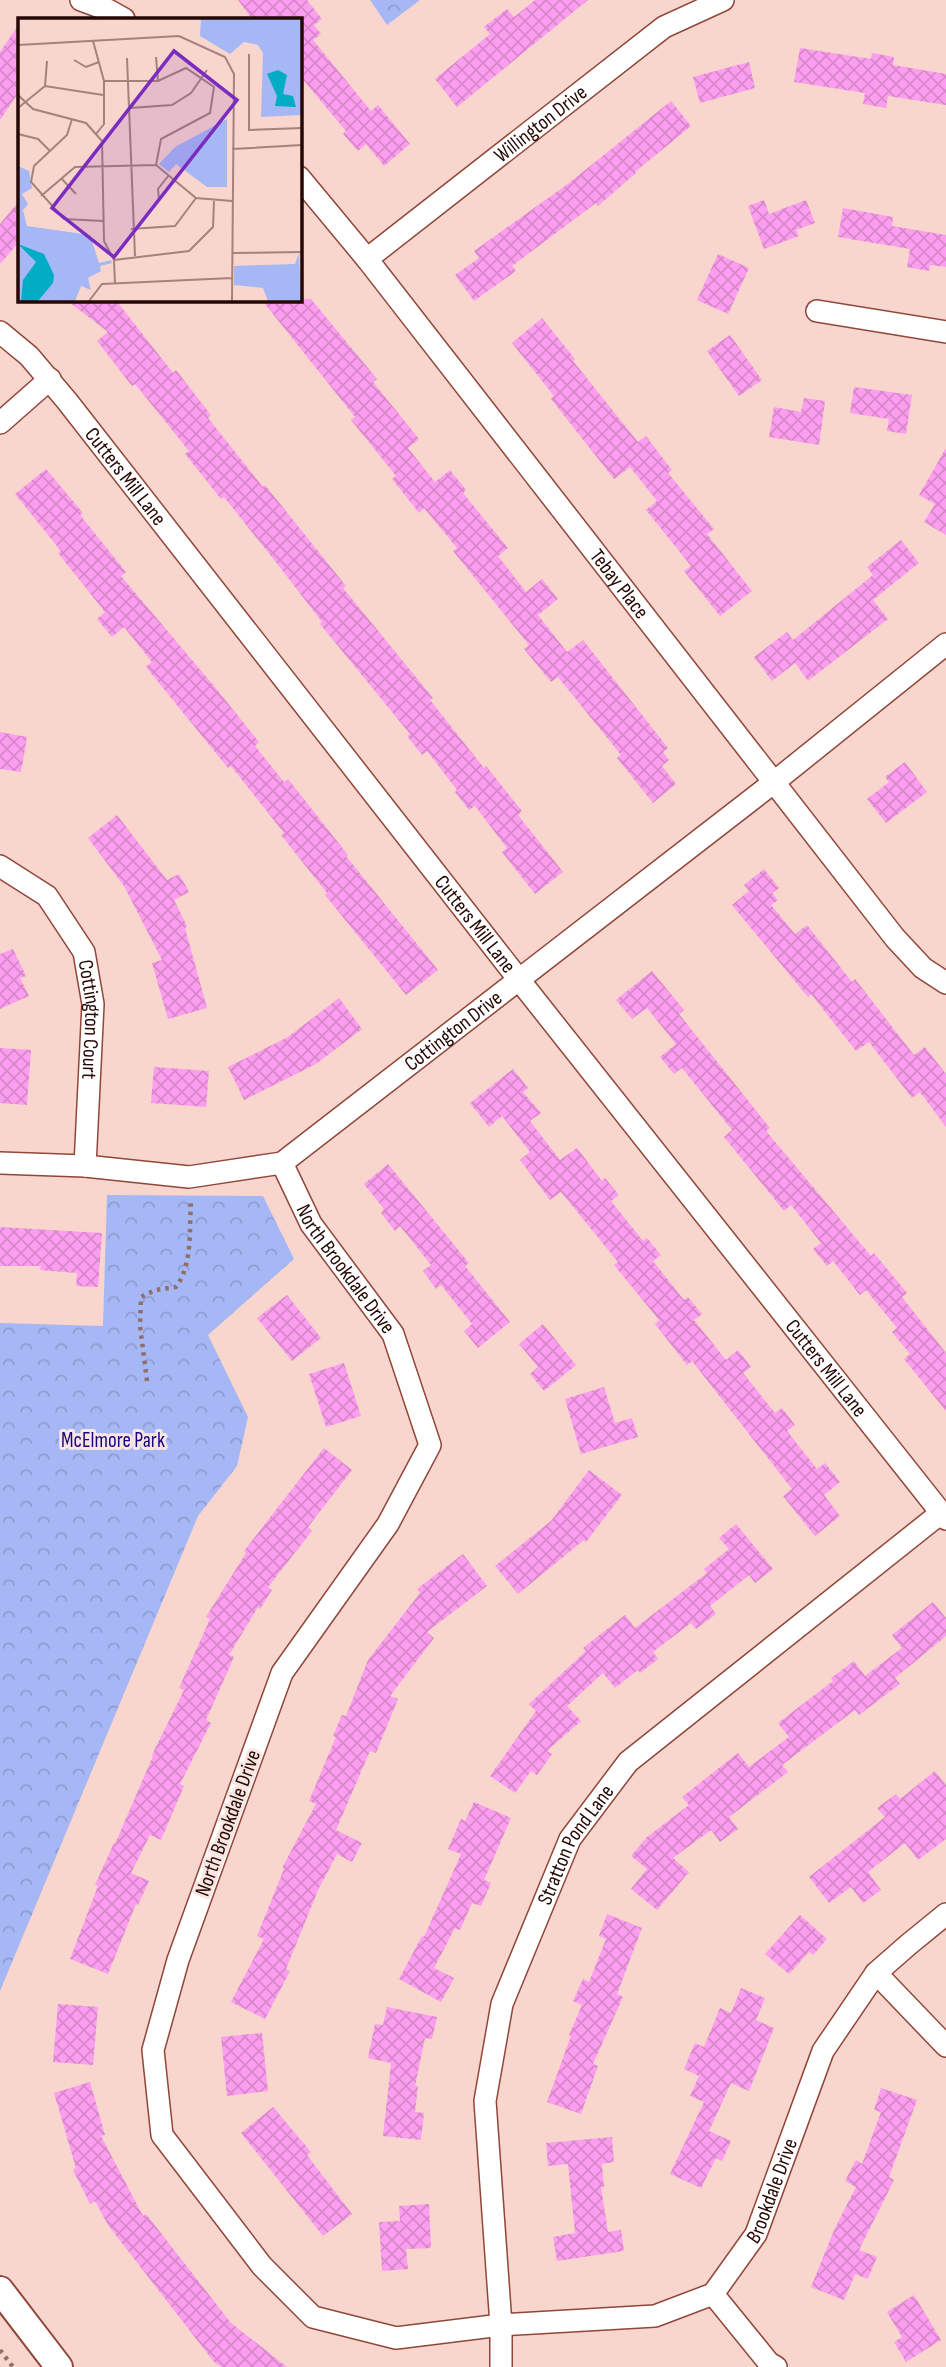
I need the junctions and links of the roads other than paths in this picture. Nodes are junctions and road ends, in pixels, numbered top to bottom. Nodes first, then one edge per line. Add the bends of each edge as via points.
1 (82, 0) edge
2 (723, 0) edge
3 (122, 18) edge
4 (301, 179) edge
5 (367, 259) junction
6 (817, 311) dead end
7 (0, 332) edge
8 (946, 332) edge
9 (50, 379) junction
10 (0, 423) edge
11 (946, 644) edge
12 (773, 783) junction
13 (0, 866) edge
14 (520, 981) junction
15 (946, 983) edge
16 (0, 1163) edge
17 (282, 1163) junction
18 (85, 1166) junction
19 (944, 1516) edge
20 (946, 1914) edge
21 (876, 1973) junction
22 (946, 2046) edge
23 (0, 2290) edge
24 (713, 2294) junction
25 (501, 2325) junction
26 (59, 2367) edge
27 (502, 2367) edge
28 (776, 2367) edge

1 - 3 street
2 - 5 street, Willington Drive via 664,27
4 - 5 street, Tebay Place
5 - 12 street, Tebay Place
6 - 8 street
7 - 9 street, Cutters Mill Lane
9 - 10 street
9 - 14 street, Cutters Mill Lane
11 - 12 street, Cottington Drive
12 - 14 street, Cottington Drive
12 - 15 street, Tebay Place via 895,938 923,968
13 - 18 street, Cottington Court via 47,896 84,952 93,1004
14 - 17 street, Cottington Drive
14 - 19 street, Cutters Mill Lane
16 - 18 street, Cottington Drive
17 - 18 street, Cottington Drive via 189,1177
17 - 25 street, North Brookdale Drive via 311,1224 393,1334 430,1445 388,1524 282,1673 178,1960 153,2050 162,2135 262,2266 313,2317 396,2338
19 - 25 street, Stratton Pond Lane via 628,1762 570,1839 502,2004 485,2101
20 - 21 street, Brookdale Drive
21 - 22 street
21 - 24 street, Brookdale Drive via 823,2051 756,2234
23 - 26 street
24 - 25 street via 655,2316
24 - 28 street
25 - 27 street, Stratton Pond Lane

